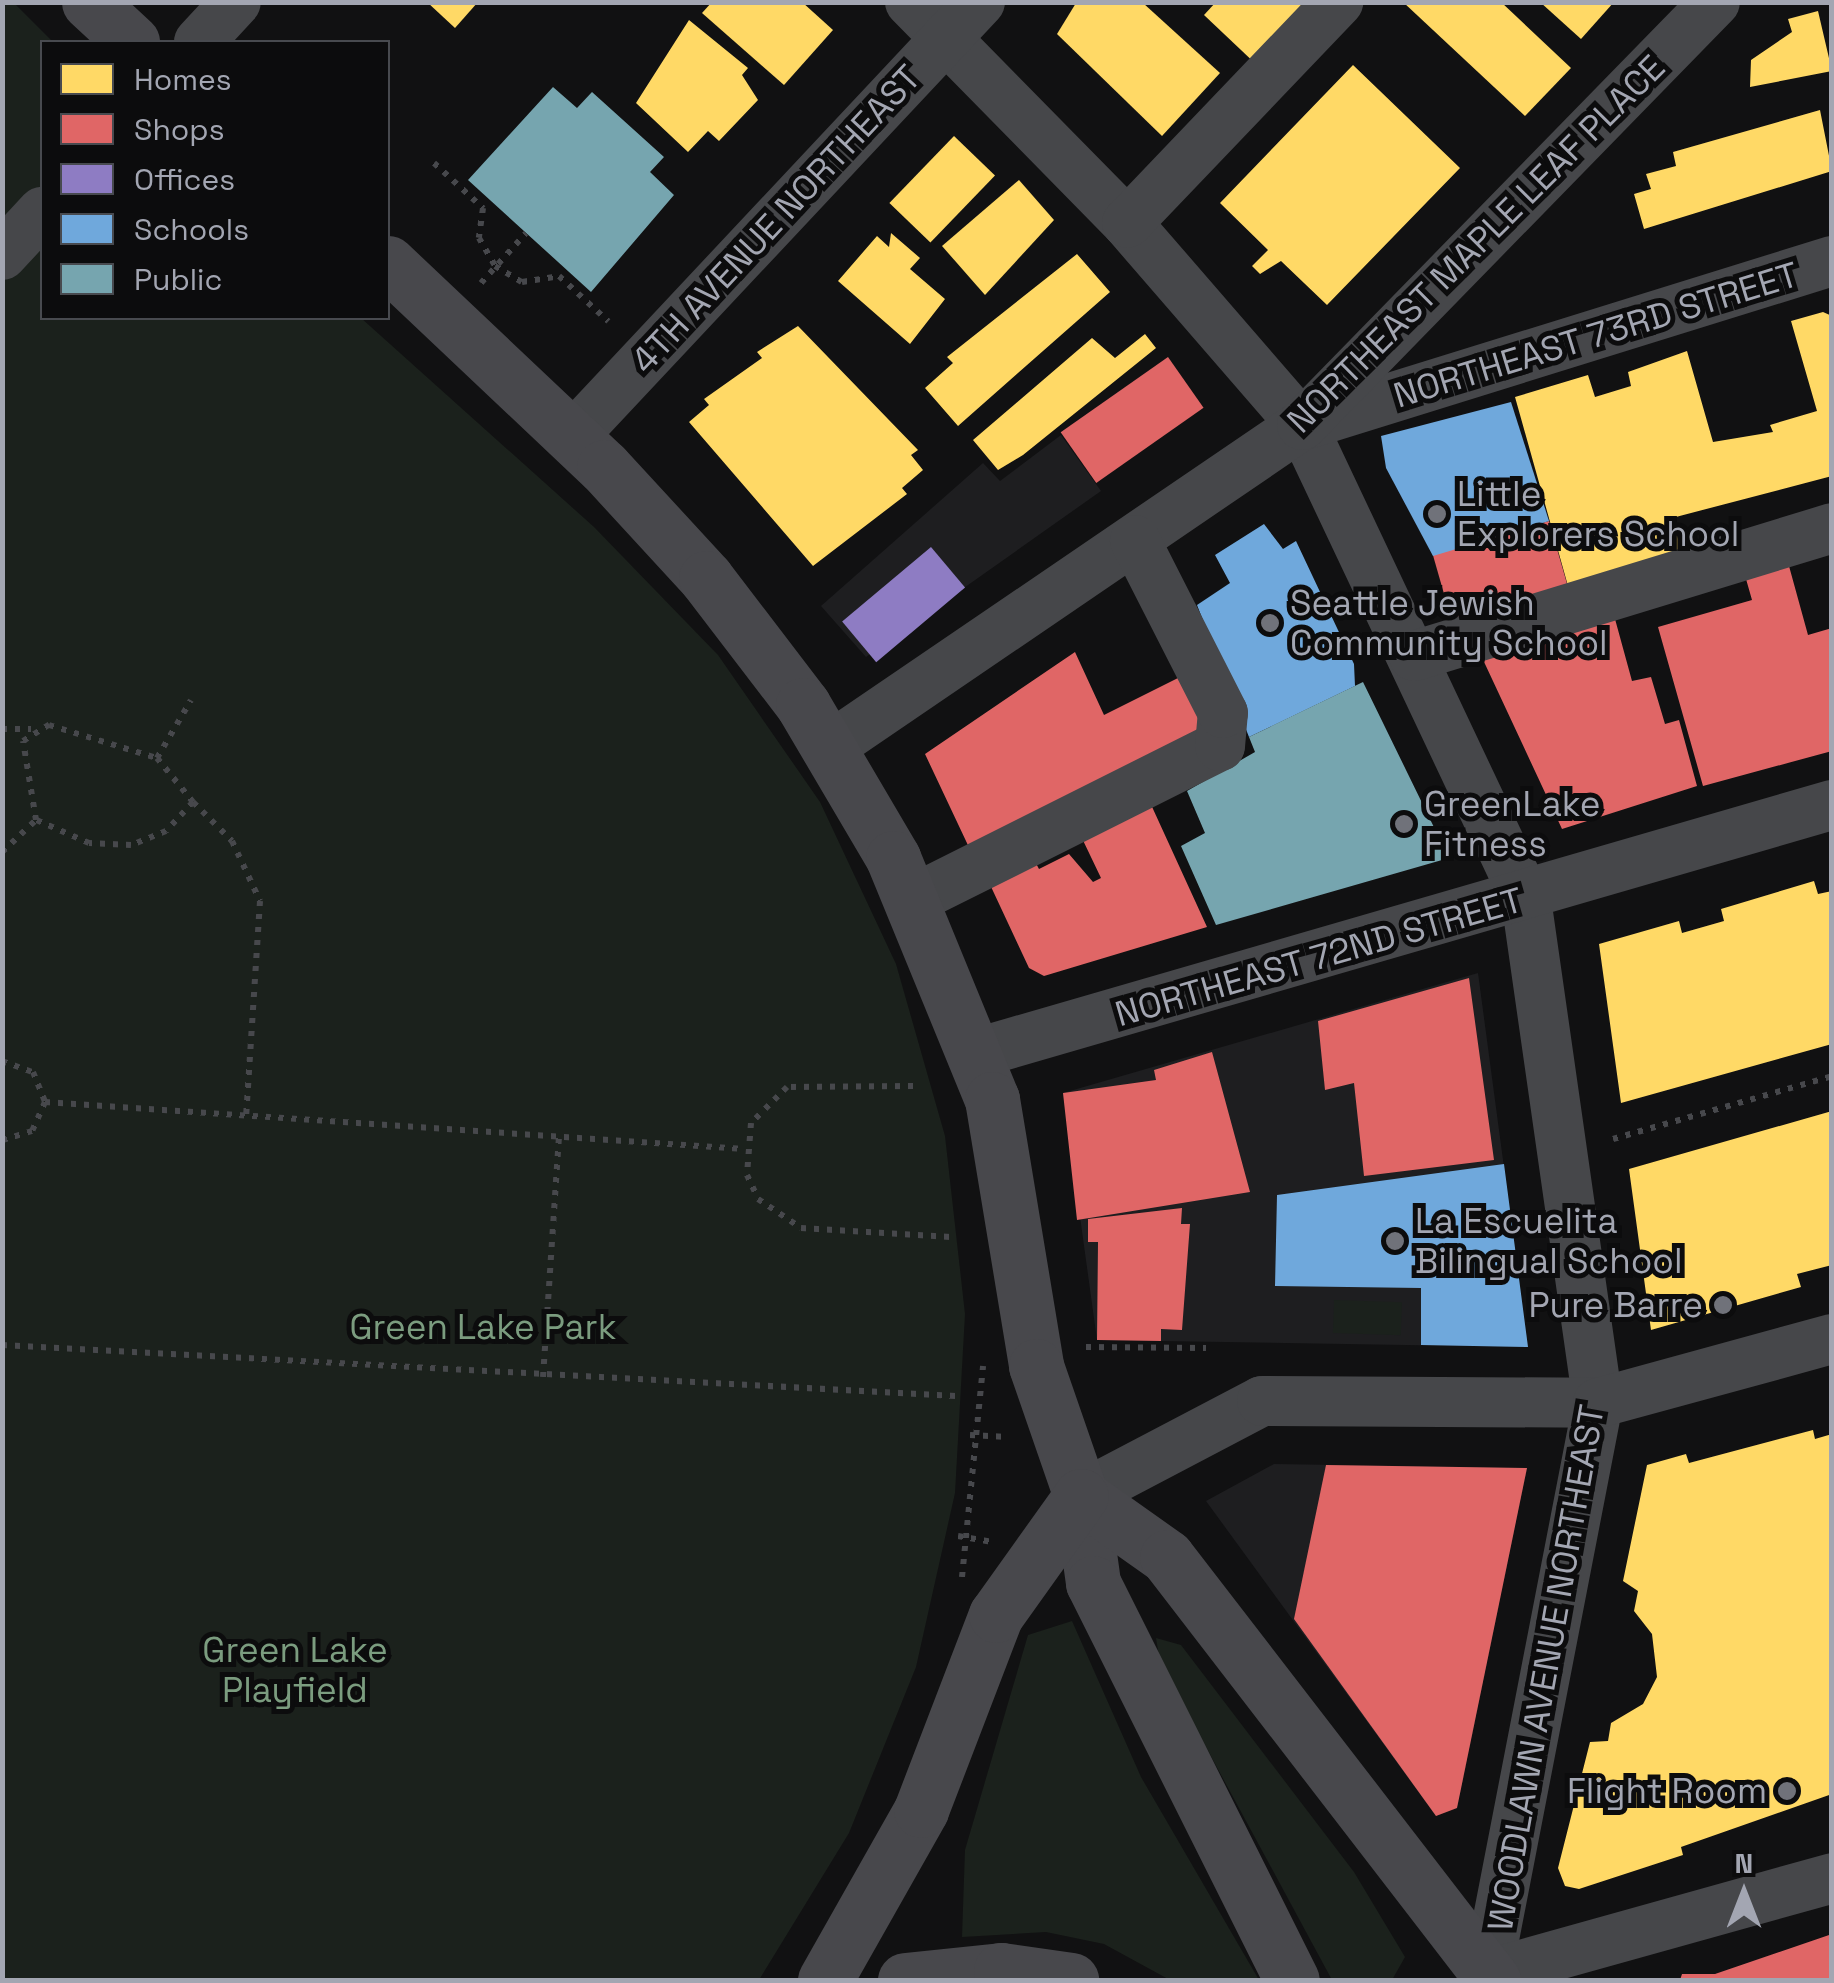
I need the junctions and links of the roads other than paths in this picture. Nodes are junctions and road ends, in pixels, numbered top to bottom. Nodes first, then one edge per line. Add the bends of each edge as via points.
1 (89, 2) edge
2 (236, 2) edge
3 (910, 2) edge
4 (1338, 2) edge
5 (1716, 2) edge
6 (964, 19) edge
7 (130, 40) edge
8 (202, 40) edge
9 (40, 214) edge
10 (1127, 223) junction
11 (2, 255) edge
12 (1832, 262) edge
13 (390, 265) edge
14 (1302, 425) junction
15 (573, 436) junction
16 (1832, 528) edge
17 (1134, 540) junction
18 (1414, 656) junction
19 (831, 746) junction
20 (1832, 805) edge
21 (914, 899) junction
22 (1526, 899) junction
23 (978, 1053) junction
24 (1832, 1339) edge
25 (1598, 1403) junction
26 (1081, 1496) junction
27 (1832, 1878) edge
28 (1489, 1978) edge
29 (825, 1980) edge
30 (905, 1980) edge
31 (1071, 1980) edge
32 (1292, 1980) edge

1 - 7 main road
2 - 8 street
3 - 6 street, WOODLAWN AVENUE NORTHEAST
4 - 10 street
5 - 14 street, NORTHEAST MAPLE LEAF PLACE
6 - 10 street, WOODLAWN AVENUE NORTHEAST
6 - 15 street, 4TH AVENUE NORTHEAST
9 - 11 street
10 - 14 street, WOODLAWN AVENUE NORTHEAST
12 - 14 street, NORTHEAST 73RD STREET
13 - 15 main road
14 - 17 street, NORTHEAST MAPLE LEAF PLACE
14 - 18 street, WOODLAWN AVENUE NORTHEAST
15 - 19 main road via 706,578
16 - 18 street
17 - 19 street, NORTHEAST MAPLE LEAF PLACE
17 - 21 street via 1223,712 1220,746
18 - 22 street, WOODLAWN AVENUE NORTHEAST
19 - 21 main road
20 - 22 street, NORTHEAST 72ND STREET
21 - 23 main road
22 - 23 street, NORTHEAST 72ND STREET
22 - 25 street, WOODLAWN AVENUE NORTHEAST
23 - 26 main road via 1005,1146 1036,1366
24 - 25 street
25 - 26 street via 1262,1401
25 - 28 street, WOODLAWN AVENUE NORTHEAST
26 - 28 main road via 1167,1557
26 - 29 main road via 996,1615 954,1734
26 - 32 main road via 1106,1613
27 - 28 street
30 - 31 main road via 1001,1970

